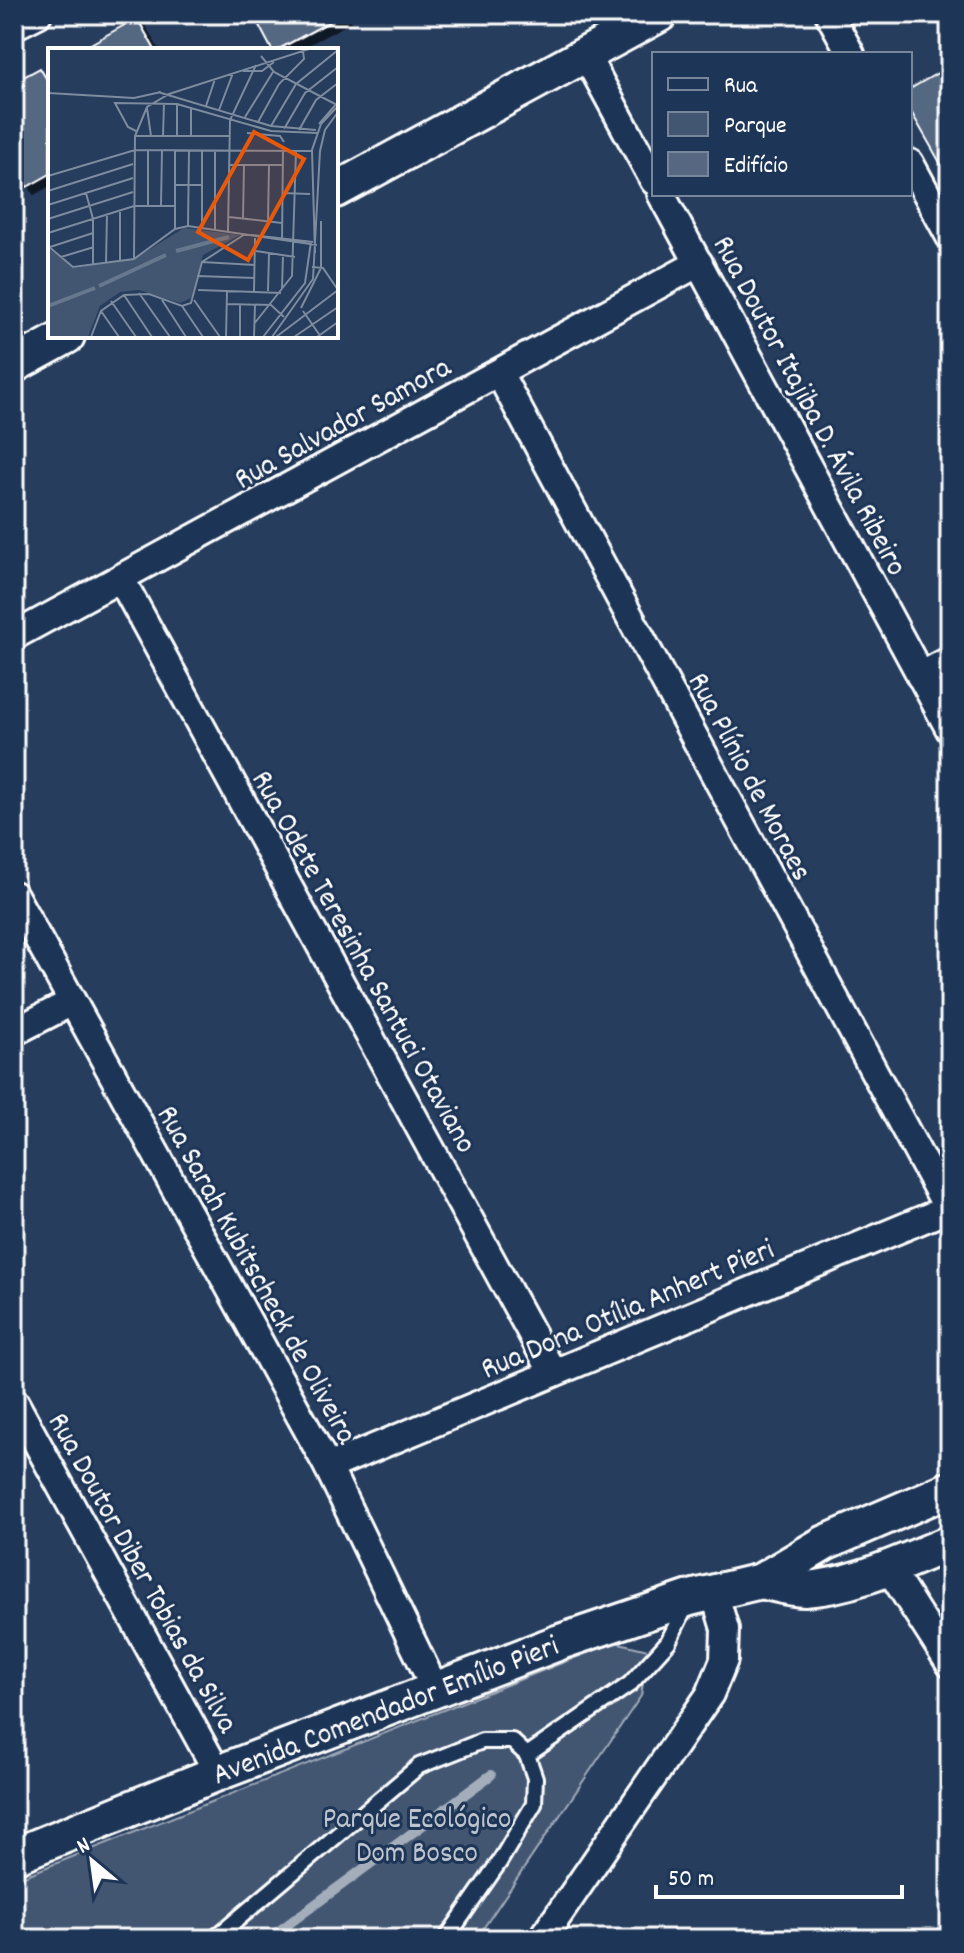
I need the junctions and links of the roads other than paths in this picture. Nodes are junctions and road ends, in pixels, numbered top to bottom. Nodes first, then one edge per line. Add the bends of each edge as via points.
1 (38, 14) edge
2 (660, 14) edge
3 (829, 14) edge
4 (14, 26) edge
5 (850, 52) edge
6 (585, 54) junction
7 (912, 167) edge
8 (652, 177) edge
9 (338, 189) edge
10 (662, 196) edge
11 (950, 237) edge
12 (699, 263) junction
13 (63, 338) edge
14 (14, 365) edge
15 (499, 373) junction
16 (121, 579) junction
17 (14, 636) edge
18 (950, 660) edge
19 (920, 676) junction
20 (950, 730) edge
21 (14, 895) edge
22 (72, 1002) junction
23 (14, 1032) edge
24 (949, 1208) edge
25 (553, 1373) junction
26 (14, 1401) edge
27 (328, 1467) junction
28 (950, 1489) edge
29 (950, 1543) edge
30 (888, 1567) junction
31 (761, 1581) junction
32 (702, 1595) junction
33 (950, 1664) edge
34 (435, 1689) junction
35 (527, 1755) junction
36 (218, 1773) junction
37 (14, 1856) edge
38 (214, 1939) edge
39 (446, 1939) edge
40 (542, 1939) edge

1 - 4 street
2 - 6 street
3 - 5 street
6 - 8 street
6 - 9 street
7 - 11 street
10 - 12 street, Rua Doutor Itajiba D. Ávila Ribeiro
12 - 15 street, Rua Salvador Samora
12 - 19 street, Rua Doutor Itajiba D. Ávila Ribeiro
13 - 14 street
15 - 16 street, Rua Salvador Samora
15 - 24 street, Rua Plínio de Moraes
16 - 17 street, Rua Salvador Samora
16 - 25 street, Rua Odete Teresinha Santuci Otaviano
18 - 19 street
19 - 20 street, Rua Doutor Itajiba D. Ávila Ribeiro
21 - 22 street, Rua Sarah Kubitscheck de Oliveira
22 - 23 street
22 - 27 street, Rua Sarah Kubitscheck de Oliveira
24 - 25 street, Rua Dona Otília Anhert Pieri
25 - 27 street, Rua Dona Otília Anhert Pieri
26 - 36 street, Rua Doutor Diber Tobias da Silva
27 - 34 street, Rua Sarah Kubitscheck de Oliveira
28 - 31 street via 825,1543
29 - 30 street
30 - 31 street via 839,1584 802,1589
30 - 33 street
31 - 32 street, Avenida Comendador Emílio Pieri
32 - 34 street, Avenida Comendador Emílio Pieri
32 - 35 lane via 630,1684
32 - 40 street via 725,1629 724,1660 710,1694
34 - 36 street, Avenida Comendador Emílio Pieri
35 - 38 lane via 512,1741 482,1741 419,1766
35 - 39 lane via 535,1778 534,1804
36 - 37 street, Avenida Comendador Emílio Pieri

